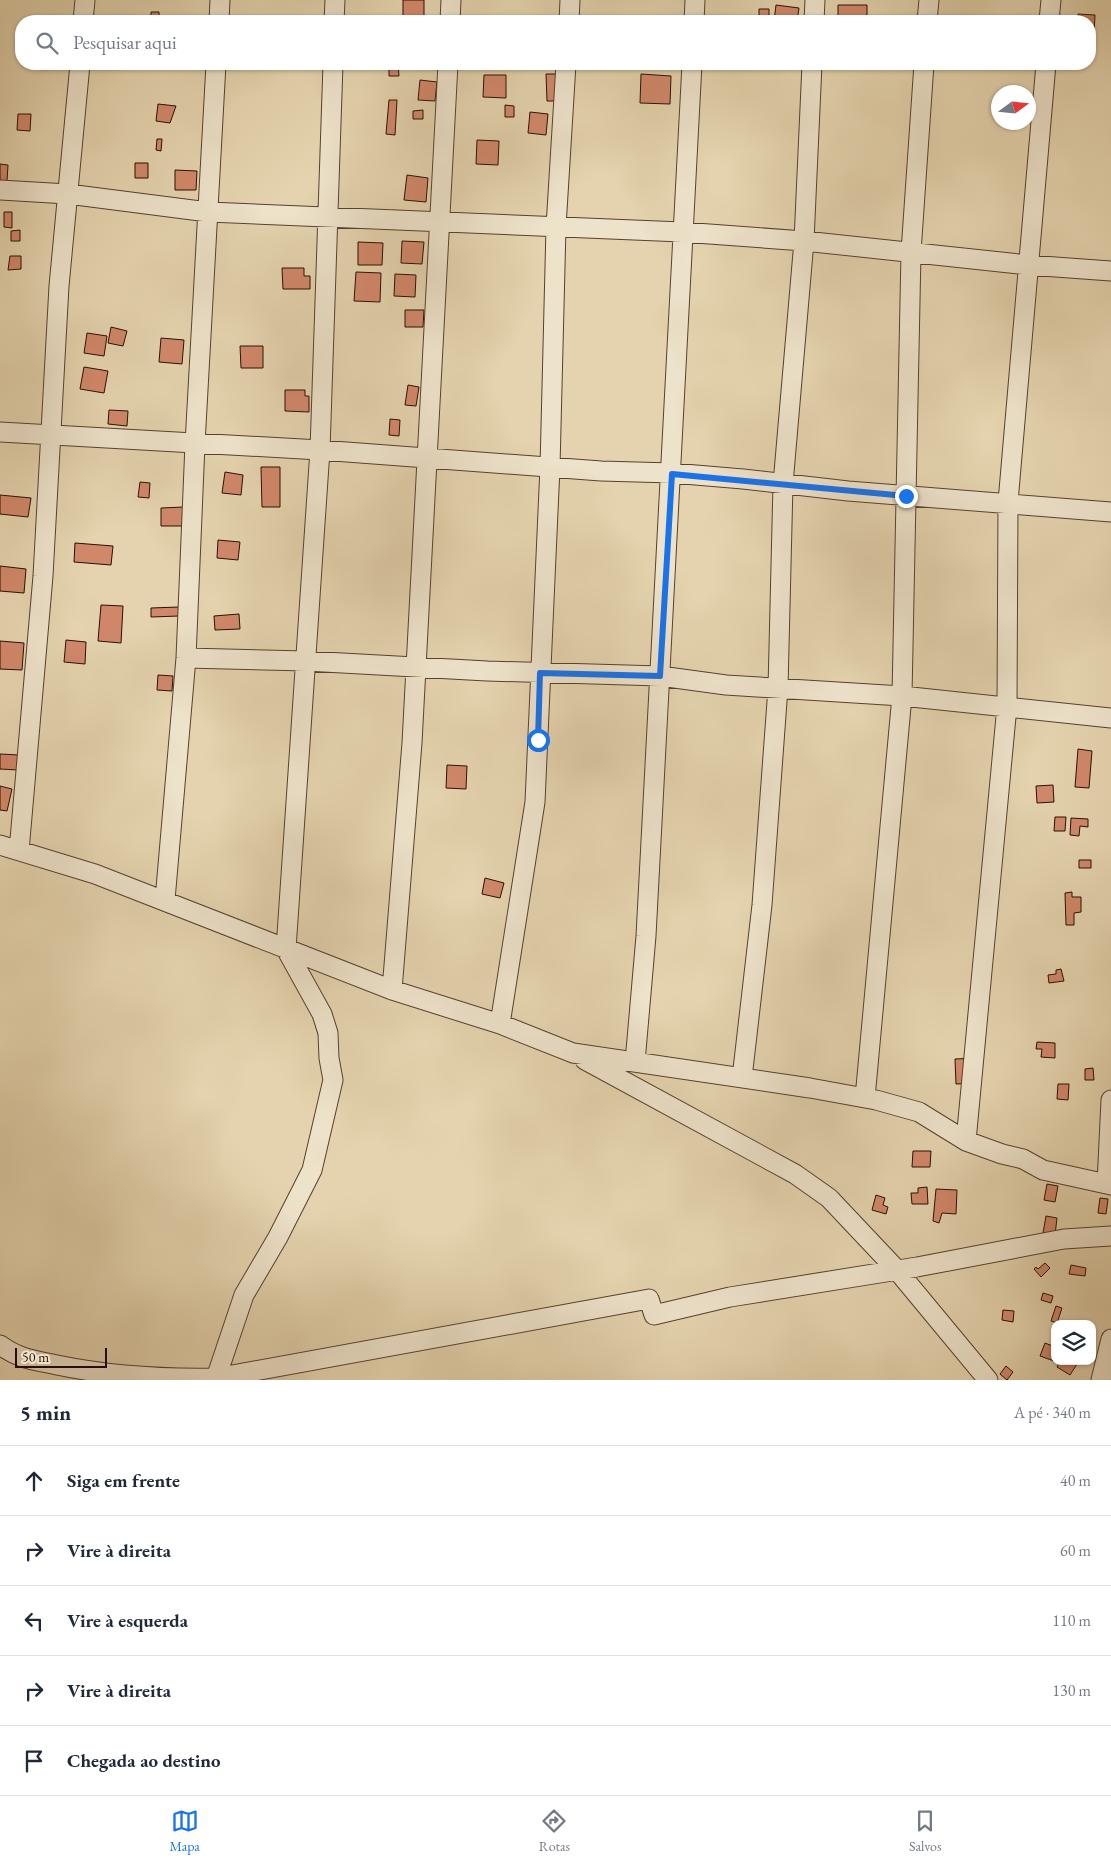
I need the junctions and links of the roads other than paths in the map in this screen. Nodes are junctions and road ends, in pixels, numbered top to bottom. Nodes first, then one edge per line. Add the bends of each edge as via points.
1 (85, 0) edge
2 (220, 0) edge
3 (335, 0) edge
4 (451, 0) edge
5 (570, 0) edge
6 (695, 0) edge
7 (815, 0) edge
8 (929, 0) edge
9 (1051, 0) edge
10 (84, 15) edge
11 (219, 15) edge
12 (334, 15) edge
13 (450, 15) edge
14 (569, 15) edge
15 (694, 15) edge
16 (814, 15) edge
17 (928, 15) edge
18 (1050, 15) edge
19 (79, 70) edge
20 (216, 70) edge
21 (332, 70) edge
22 (448, 70) edge
23 (566, 70) edge
24 (692, 70) edge
25 (812, 70) edge
26 (924, 70) edge
27 (1045, 70) edge
28 (0, 190) edge
29 (68, 194) junction
30 (208, 212) junction
31 (327, 218) junction
32 (441, 222) junction
33 (556, 227) junction
34 (682, 232) junction
35 (804, 241) junction
36 (911, 252) junction
37 (1028, 265) junction
38 (1111, 271) edge
39 (0, 432) edge
40 (52, 435) junction
41 (194, 444) junction
42 (320, 450) junction
43 (426, 460) junction
44 (550, 467) junction
45 (672, 474) junction
46 (783, 484) junction
47 (906, 496) junction
48 (1008, 502) junction
49 (1111, 512) edge
50 (186, 658) junction
51 (306, 661) junction
52 (416, 666) junction
53 (540, 673) junction
54 (660, 676) junction
55 (778, 688) junction
56 (902, 696) junction
57 (1007, 706) junction
58 (1111, 718) edge
59 (0, 845) edge
60 (19, 851) junction
61 (165, 900) junction
62 (286, 949) junction
63 (392, 990) junction
64 (500, 1024) junction
65 (573, 1053) junction
66 (634, 1062) junction
67 (742, 1078) junction
68 (865, 1098) junction
69 (1111, 1100) edge
70 (966, 1141) junction
71 (1109, 1184) edge
72 (1111, 1236) edge
73 (896, 1269) junction
74 (1111, 1339) edge
75 (0, 1345) edge
76 (216, 1378) junction
77 (988, 1380) edge
78 (1101, 1380) edge

1 - 10 street
2 - 11 street
3 - 12 street
4 - 13 street
5 - 14 street
6 - 15 street
7 - 16 street
8 - 17 street
9 - 18 street
19 - 29 street
20 - 30 street
21 - 31 street
22 - 32 street
23 - 33 street
24 - 34 street
25 - 35 street
26 - 36 street
27 - 37 street
28 - 29 street
29 - 30 street
29 - 40 street via 59,286
30 - 31 street
30 - 41 street
31 - 32 street
31 - 42 street
32 - 33 street
32 - 43 street
33 - 34 street
33 - 44 street
34 - 35 street
34 - 45 street
35 - 36 street
35 - 46 street
36 - 37 street
36 - 47 street
37 - 38 street
37 - 48 street
39 - 40 street
40 - 41 street
40 - 60 street
41 - 42 street
41 - 50 street
42 - 43 street
42 - 51 street
43 - 44 street
43 - 52 street
44 - 45 street
44 - 53 street
45 - 46 street
45 - 54 street
46 - 47 street
46 - 55 street
47 - 48 street
47 - 56 street
48 - 49 street
48 - 57 street
50 - 51 street
50 - 61 street
51 - 52 street
51 - 62 street
52 - 53 street
52 - 63 street
53 - 54 street
53 - 64 street via 534,802
54 - 55 street
54 - 66 street via 646,936
55 - 56 street
55 - 67 street via 762,905
56 - 57 street
56 - 68 street
57 - 58 street
57 - 70 street
59 - 60 street
60 - 61 street
61 - 62 street
62 - 63 street
62 - 76 street via 322,1014 328,1033 333,1080 312,1170 244,1295
63 - 64 street
64 - 65 street
65 - 66 street
65 - 73 street via 796,1174 829,1198
66 - 67 street
67 - 68 street
68 - 70 street via 919,1112
69 - 71 street
70 - 71 street via 1023,1159 1043,1170
72 - 73 street via 1064,1239
73 - 76 street via 730,1297 654,1315 649,1299
73 - 77 street
74 - 78 street
75 - 76 street via 14,1356 102,1374

